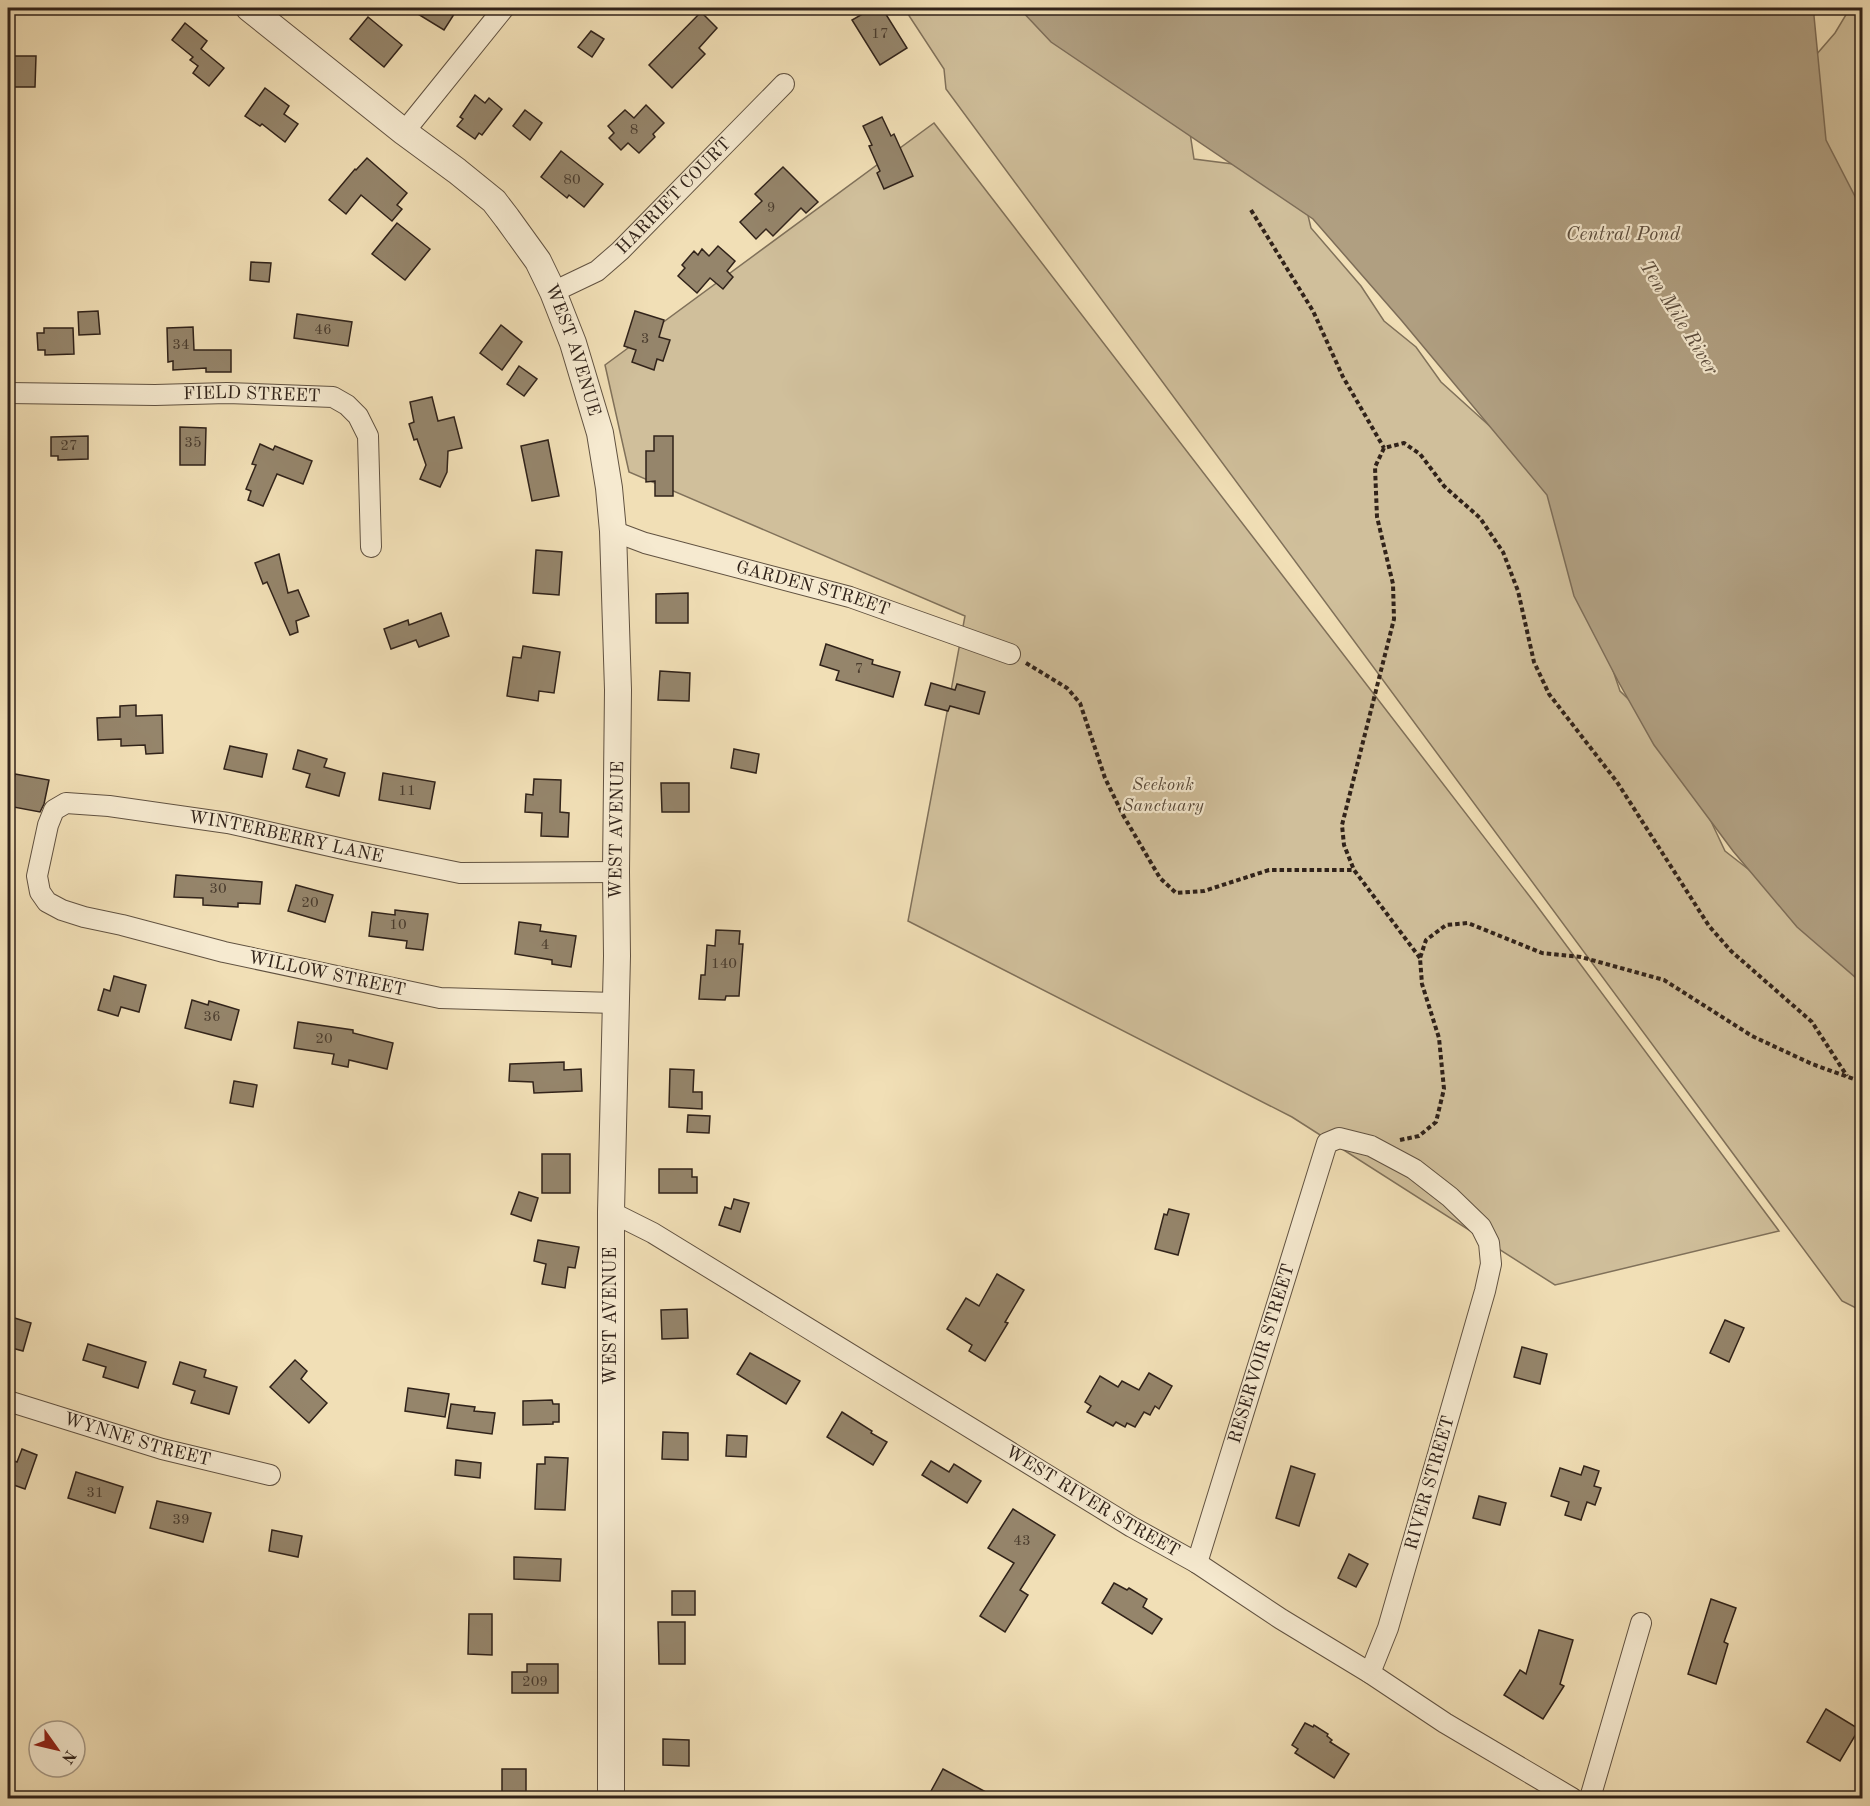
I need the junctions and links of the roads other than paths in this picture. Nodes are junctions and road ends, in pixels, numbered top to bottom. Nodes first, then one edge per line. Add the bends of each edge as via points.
1 (249, 8) edge
2 (504, 8) edge
3 (784, 84) dead end
4 (404, 132) junction
5 (553, 292) junction
6 (8, 393) edge
7 (613, 531) junction
8 (370, 547) dead end
9 (1010, 654) road end
10 (616, 872) junction
11 (46, 902) joint
12 (615, 1003) junction
13 (1327, 1143) joint
14 (611, 1212) junction
15 (8, 1401) edge
16 (270, 1475) dead end
17 (1197, 1563) junction
18 (1641, 1623) dead end
19 (1370, 1673) junction
20 (611, 1798) edge
21 (1572, 1798) edge
22 (1590, 1798) edge

1 - 4 street, WEST AVENUE
2 - 4 street
3 - 5 street, HARRIET COURT via 597,272
4 - 5 street, WEST AVENUE via 494,201 538,261
5 - 7 street, WEST AVENUE via 600,433
6 - 8 street, FIELD STREET via 333,397 358,416 368,436
7 - 9 street, GARDEN STREET via 850,597
7 - 10 street, WEST AVENUE via 618,690
10 - 11 street, WINTERBERRY LANE via 460,873 228,823 66,803 54,810 41,854 37,876
10 - 12 street, WEST AVENUE
11 - 12 street, WILLOW STREET via 84,917 224,952 440,998
12 - 14 street, WEST AVENUE
13 - 17 street, RESERVOIR STREET
13 - 19 street, RIVER STREET via 1339,1138 1371,1146 1414,1169 1481,1227 1489,1244 1491,1264 1388,1628
14 - 17 street, WEST RIVER STREET via 653,1233 1112,1515
14 - 20 street, WEST AVENUE
15 - 16 street, WYNNE STREET via 162,1449
17 - 19 street, WEST RIVER STREET
18 - 22 street
19 - 21 street, WEST RIVER STREET via 1444,1723

